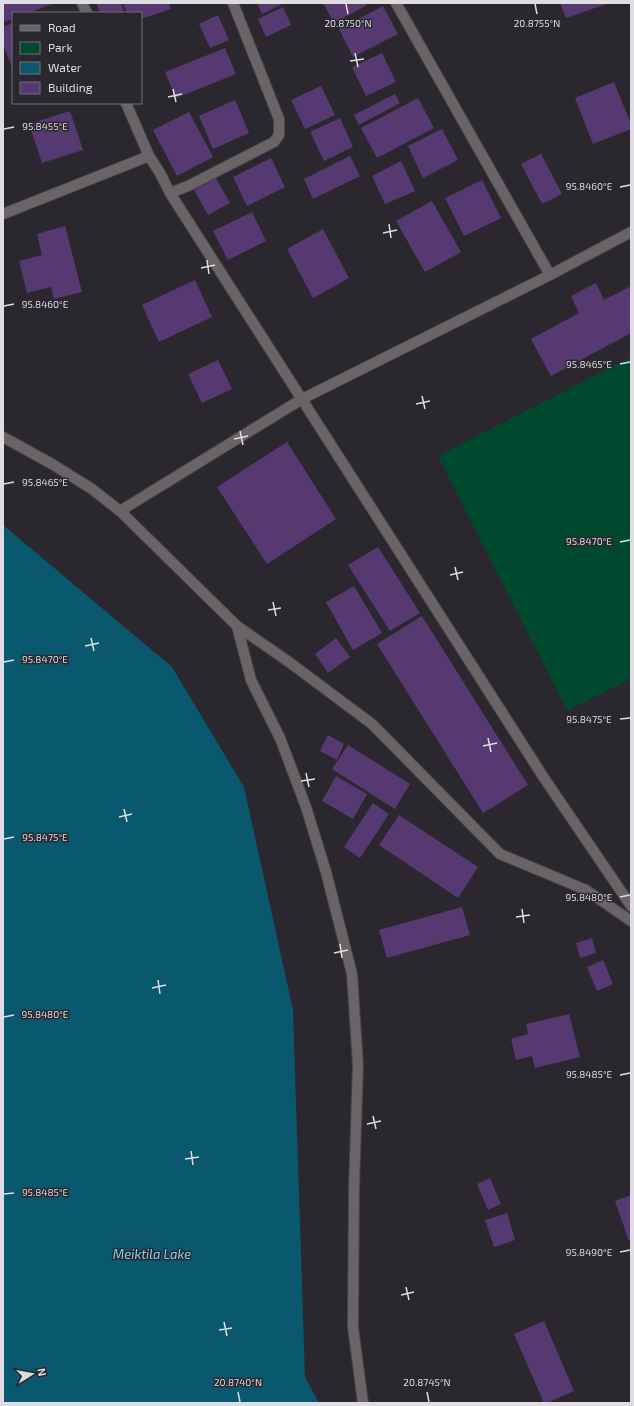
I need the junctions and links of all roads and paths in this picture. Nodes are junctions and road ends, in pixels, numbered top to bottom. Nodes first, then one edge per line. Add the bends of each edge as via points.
1 (82, 3) edge
2 (233, 3) edge
3 (396, 3) edge
4 (86, 12) edge
5 (126, 104) edge
6 (149, 156) junction
7 (170, 193) junction
8 (3, 214) edge
9 (631, 232) edge
10 (550, 275) junction
11 (302, 399) junction
12 (3, 437) edge
13 (120, 511) junction
14 (237, 626) junction
15 (631, 906) edge
16 (631, 920) edge
17 (363, 1403) edge

1 - 4 street
2 - 7 street via 279,119 280,135 274,142
3 - 10 street
5 - 6 street
6 - 7 street
6 - 8 street
7 - 11 street
9 - 10 street
10 - 11 street
11 - 13 street
11 - 15 street via 544,778
12 - 13 street via 92,489
13 - 14 street
14 - 16 street via 372,724 500,854 586,890
14 - 17 street via 250,680 280,738 306,807 326,872 352,974 358,1065 353,1327

